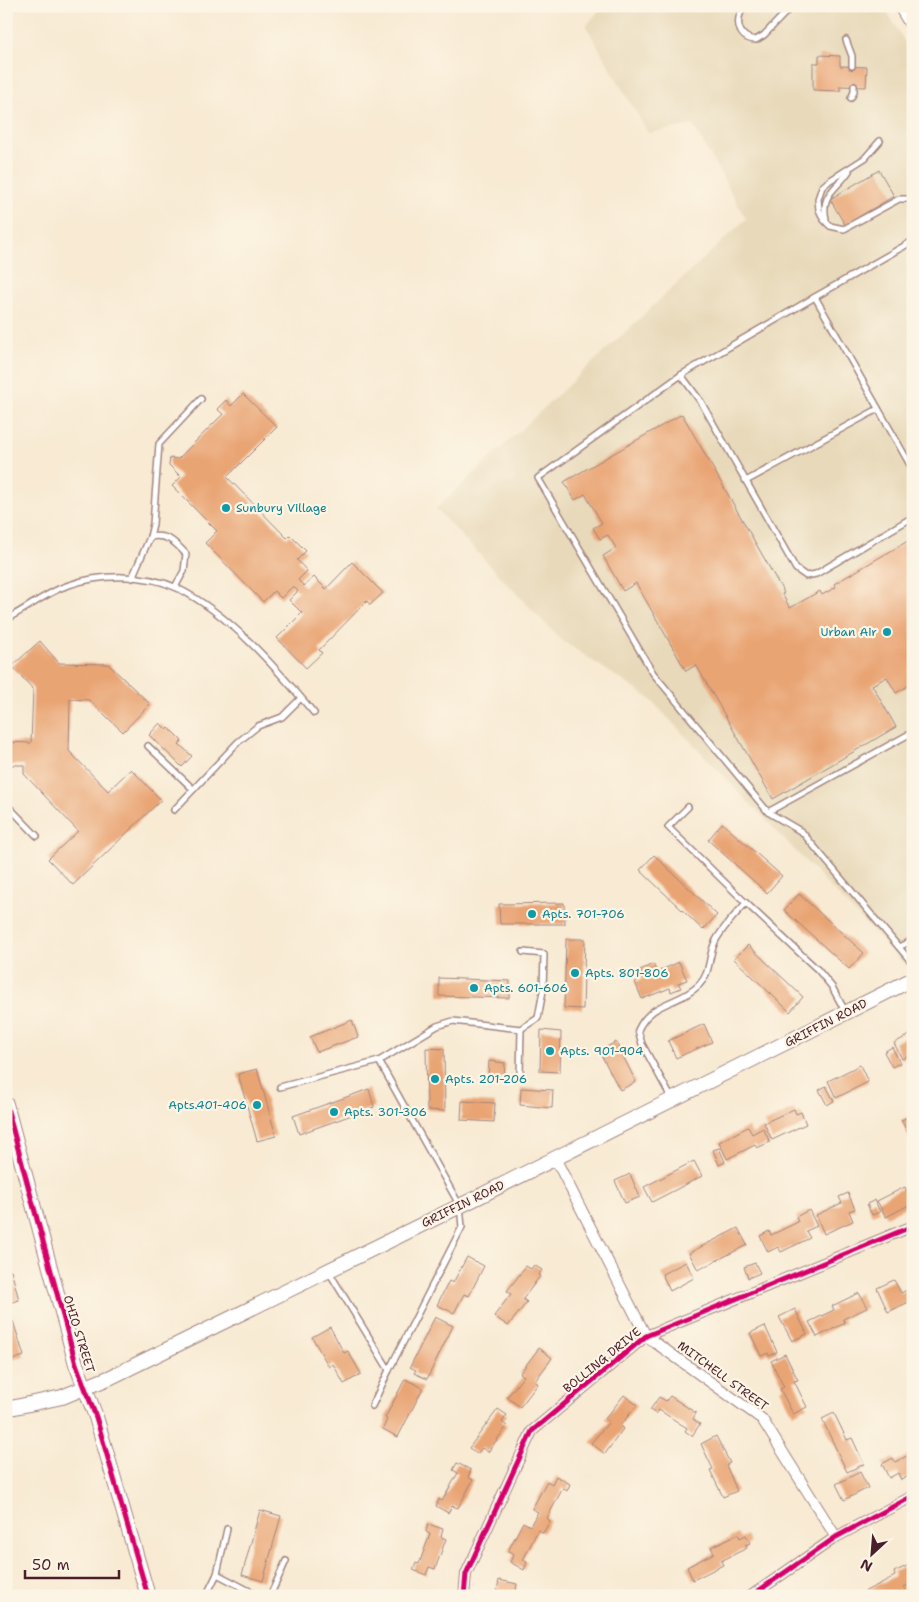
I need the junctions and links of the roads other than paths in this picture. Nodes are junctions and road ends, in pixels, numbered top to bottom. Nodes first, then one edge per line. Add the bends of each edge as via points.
1 (745, 6) edge
2 (792, 6) edge
3 (901, 6) edge
4 (913, 26) edge
5 (846, 40) dead end
6 (852, 66) dead end
7 (854, 86) dead end
8 (851, 98) dead end
9 (880, 141) dead end
10 (850, 169) junction
11 (907, 199) dead end
12 (828, 224) junction
13 (913, 241) edge
14 (815, 297) junction
15 (681, 376) junction
16 (201, 399) dead end
17 (878, 409) junction
18 (913, 470) edge
19 (746, 481) junction
20 (913, 517) edge
21 (150, 537) junction
22 (132, 578) junction
23 (176, 587) junction
24 (6, 619) edge
25 (301, 698) junction
26 (314, 712) dead end
27 (913, 732) edge
28 (148, 746) dead end
29 (193, 789) junction
30 (6, 804) edge
31 (688, 807) dead end
32 (174, 810) dead end
33 (768, 812) junction
34 (37, 836) dead end
35 (746, 903) junction
36 (913, 940) edge
37 (899, 947) junction
38 (523, 952) dead end
39 (913, 964) edge
40 (913, 979) edge
41 (846, 1012) junction
42 (521, 1028) junction
43 (380, 1061) junction
44 (520, 1075) dead end
45 (280, 1086) dead end
46 (672, 1100) junction
47 (6, 1104) edge
48 (555, 1158) junction
49 (460, 1206) junction
50 (913, 1226) edge
51 (328, 1270) junction
52 (646, 1336) junction
53 (389, 1370) junction
54 (86, 1388) junction
55 (372, 1406) dead end
56 (6, 1408) edge
57 (913, 1496) edge
58 (227, 1529) dead end
59 (836, 1536) junction
60 (286, 1561) dead end
61 (217, 1574) junction
62 (148, 1596) edge
63 (206, 1596) edge
64 (259, 1596) edge
65 (270, 1596) edge
66 (464, 1596) edge
67 (751, 1596) edge

1 - 2 lane via 738,26 745,36 756,40
3 - 4 main road
5 - 6 lane
7 - 8 lane
9 - 10 lane
10 - 12 lane via 832,189 824,205
10 - 12 lane via 822,187 818,210
11 - 12 lane via 899,199 844,229
13 - 14 lane
14 - 15 lane
14 - 17 lane
15 - 19 lane via 701,402
15 - 33 lane via 538,478 653,673
16 - 21 lane via 159,444
17 - 18 lane
17 - 19 lane
19 - 20 lane via 796,570 806,576 816,574
21 - 22 lane
21 - 23 lane via 173,539 186,554 184,571
22 - 23 lane
22 - 24 lane via 92,578 64,586
23 - 25 lane via 220,616
25 - 26 lane
25 - 29 lane via 282,717 258,726 238,742
27 - 33 lane
28 - 29 lane
29 - 32 lane
30 - 34 lane
31 - 35 lane via 668,827
33 - 37 lane via 802,832
35 - 41 lane via 818,970
35 - 46 lane via 715,942 707,973 700,984 653,1010 643,1019 638,1030 642,1044
36 - 37 lane
37 - 39 lane
38 - 42 lane via 544,954 538,1018
40 - 41 main road, GRIFFIN ROAD
41 - 46 main road, GRIFFIN ROAD
42 - 43 lane via 453,1021 437,1026
42 - 44 lane
43 - 45 lane
43 - 49 lane
46 - 48 main road, GRIFFIN ROAD
47 - 54 main road, OHIO STREET via 76,1364
48 - 49 main road, GRIFFIN ROAD
48 - 52 street, MITCHELL STREET
49 - 51 main road, GRIFFIN ROAD
49 - 53 lane via 462,1227
50 - 52 street, BOLLING DRIVE
51 - 53 lane
51 - 54 main road, GRIFFIN ROAD
52 - 59 street, MITCHELL STREET via 762,1419
52 - 66 street, BOLLING DRIVE via 532,1430 466,1574
53 - 55 lane
54 - 56 main road, GRIFFIN ROAD via 62,1397
54 - 62 main road, OHIO STREET
57 - 59 street
58 - 61 lane
59 - 67 street
60 - 65 lane
61 - 63 lane
61 - 64 lane

